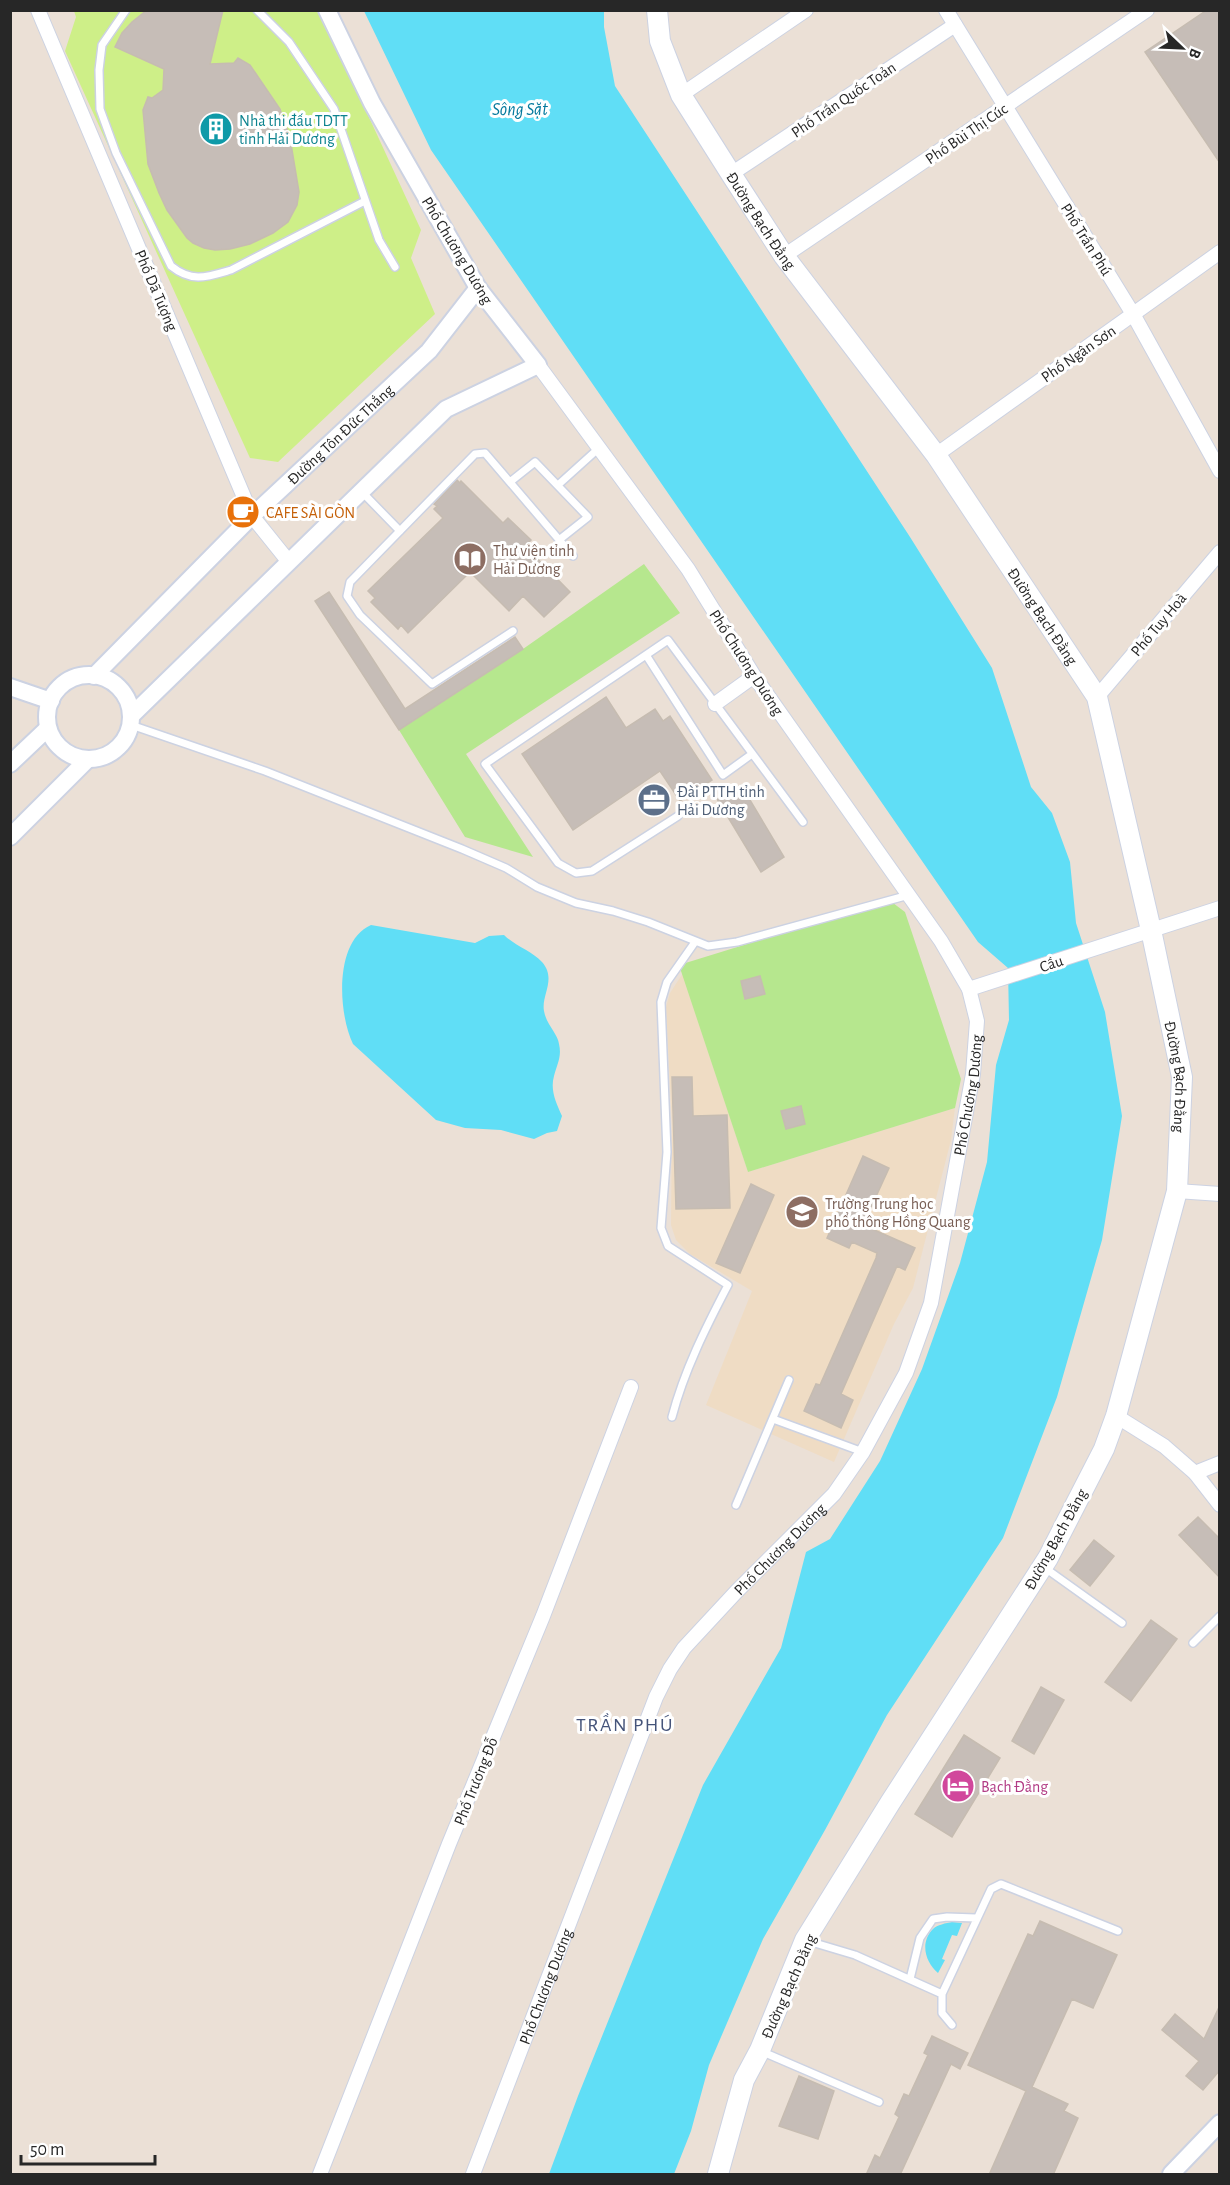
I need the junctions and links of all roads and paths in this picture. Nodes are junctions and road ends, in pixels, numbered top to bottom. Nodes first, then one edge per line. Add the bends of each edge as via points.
1 (38, 10) edge
2 (126, 10) edge
3 (257, 10) edge
4 (327, 10) edge
5 (657, 10) edge
6 (806, 10) edge
7 (946, 10) edge
8 (1147, 10) edge
9 (955, 25) junction
10 (681, 95) junction
11 (1005, 106) junction
12 (730, 174) junction
13 (365, 201) junction
14 (1220, 252) edge
15 (784, 256) junction
16 (395, 267) dead end
17 (478, 288) junction
18 (1133, 314) junction
19 (538, 365) junction
20 (599, 448) junction
21 (936, 455) junction
22 (1220, 471) edge
23 (510, 482) junction
24 (558, 485) junction
25 (361, 491) junction
26 (252, 516) junction
27 (400, 531) junction
28 (559, 540) junction
29 (1220, 552) edge
30 (573, 556) dead end
31 (289, 562) junction
32 (513, 631) dead end
33 (646, 655) junction
34 (94, 676) junction
35 (754, 676) junction
36 (10, 687) edge
37 (1097, 697) junction
38 (51, 701) junction
39 (715, 704) junction
40 (131, 721) junction
41 (48, 728) junction
42 (752, 754) junction
43 (88, 759) junction
44 (10, 764) edge
45 (678, 816) dead end
46 (803, 822) dead end
47 (10, 837) edge
48 (909, 895) junction
49 (1220, 908) edge
50 (1151, 930) junction
51 (694, 942) junction
52 (969, 988) junction
53 (1177, 1191) junction
54 (1220, 1194) edge
55 (789, 1380) dead end
56 (631, 1387) dead end
57 (1116, 1416) junction
58 (672, 1417) dead end
59 (772, 1419) junction
60 (863, 1452) junction
61 (1220, 1463) edge
62 (1195, 1473) junction
63 (736, 1505) dead end
64 (1220, 1505) edge
65 (1043, 1566) junction
66 (1220, 1616) edge
67 (1122, 1623) dead end
68 (1193, 1643) dead end
69 (976, 1918) junction
70 (1118, 1931) dead end
71 (805, 1940) junction
72 (910, 1979) junction
73 (942, 1994) junction
74 (952, 2025) dead end
75 (760, 2050) junction
76 (879, 2102) dead end
77 (1220, 2123) edge
78 (321, 2175) edge
79 (473, 2175) edge
80 (718, 2175) edge
81 (1171, 2175) edge

1 - 26 street, Phố Dã Tượng
2 - 13 lane via 102,45 100,109 116,153 171,266 182,275 194,278 231,270
3 - 13 lane via 289,42 334,110
4 - 17 street, Phố Chương Dương via 372,103
5 - 10 main road, Đường Bạch Đằng via 660,41
6 - 10 street
7 - 9 street, Phố Trần Phú
8 - 11 street, Phố Bùi Thị Cúc
9 - 11 street, Phố Trần Phú
9 - 12 street, Phố Trần Quốc Toản
10 - 12 main road, Đường Bạch Đằng
11 - 15 street, Phố Bùi Thị Cúc
11 - 18 street, Phố Trần Phú
12 - 15 main road, Đường Bạch Đằng
13 - 16 lane via 379,240
14 - 18 street, Phố Ngân Sơn
15 - 21 main road, Đường Bạch Đằng
17 - 19 street, Phố Chương Dương
17 - 26 street, Đường Tôn Đức Thắng via 429,351
18 - 21 street, Phố Ngân Sơn
18 - 22 street, Phố Trần Phú
19 - 20 street, Phố Chương Dương
19 - 25 street via 446,409
20 - 24 lane
20 - 35 street, Phố Chương Dương via 688,569
21 - 37 main road, Đường Bạch Đằng
23 - 24 lane via 535,462
23 - 27 lane via 485,453 475,454
23 - 28 lane
24 - 28 lane via 588,517
25 - 27 lane
25 - 31 street
26 - 31 street, Phố Dã Tượng
26 - 34 street, Đường Tôn Đức Thắng
27 - 32 lane via 350,582 347,596 360,615 432,684
28 - 30 lane
29 - 37 street, Phố Tuy Hoà
31 - 40 street
33 - 39 lane via 668,640
33 - 42 lane via 723,775
33 - 45 lane via 485,764 558,863 576,873 592,871
34 - 38 street via 70,680
34 - 40 street via 106,678 121,690 130,706
35 - 39 street
35 - 48 street, Phố Chương Dương
36 - 38 street
37 - 50 main road, Đường Bạch Đằng
38 - 41 street
39 - 42 lane
40 - 43 street via 123,742 108,755
40 - 51 lane via 462,849 576,903 648,922
41 - 43 street via 57,744 72,756
41 - 44 street
42 - 46 lane
43 - 47 street
48 - 51 lane via 737,942 708,946
48 - 52 street, Phố Chương Dương
49 - 50 street, Cầu
50 - 52 street, Cầu
50 - 53 main road, Đường Bạch Đằng via 1182,1077
51 - 58 lane via 667,982 661,1002 667,1152 660,1228 668,1246 728,1285 705,1330
52 - 60 street, Phố Chương Dương via 977,1021 973,1074 931,1303 906,1373
53 - 54 street
53 - 57 main road, Đường Bạch Đằng
55 - 59 lane
56 - 78 street, Phố Trương Đỗ
57 - 62 street via 1164,1446
57 - 65 main road, Đường Bạch Đằng via 1104,1449
59 - 60 lane
59 - 63 lane
60 - 79 street, Phố Chương Dương via 834,1494 736,1592 684,1648 670,1669
61 - 62 street
62 - 64 street
65 - 67 lane
65 - 71 main road, Đường Bạch Đằng
66 - 68 lane
69 - 70 lane via 991,1889 1001,1884
69 - 72 lane via 933,1919 920,1938
69 - 73 lane
71 - 72 lane via 855,1955
71 - 75 main road, Đường Bạch Đằng
72 - 73 lane
73 - 74 lane via 942,2013
75 - 76 lane
75 - 80 main road, Đường Bạch Đằng via 744,2080
77 - 81 street

